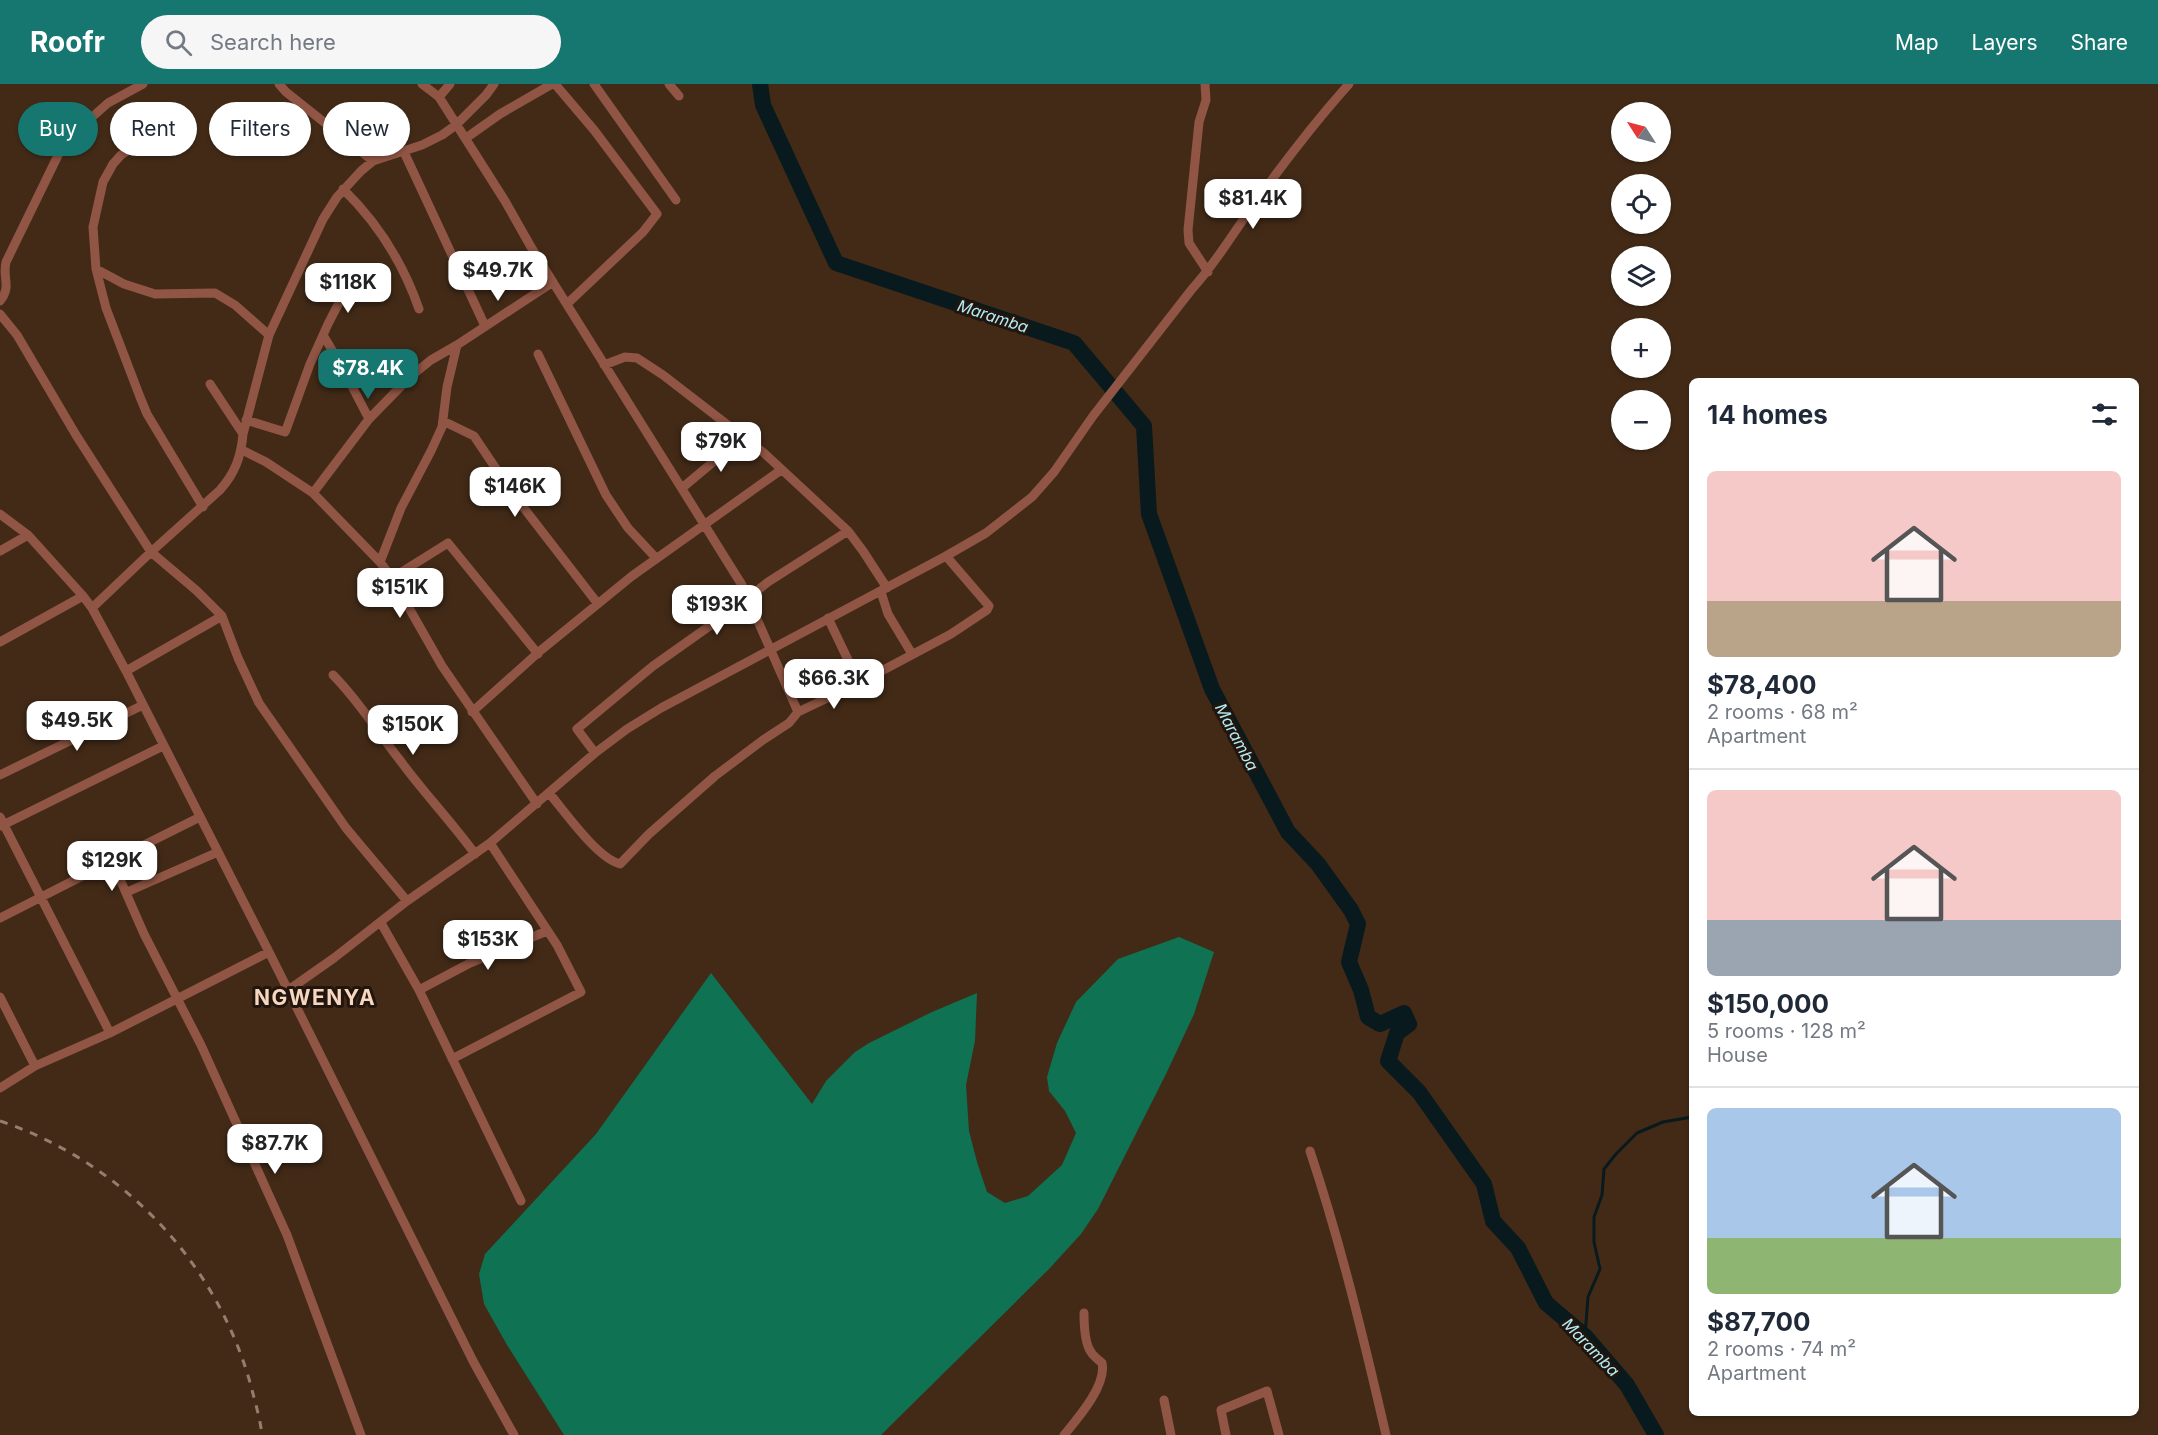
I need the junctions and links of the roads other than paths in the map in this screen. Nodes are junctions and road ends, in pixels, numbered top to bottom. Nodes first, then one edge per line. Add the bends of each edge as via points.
1 (143, 84) edge
2 (279, 84) edge
3 (422, 84) edge
4 (450, 84) edge
5 (494, 84) edge
6 (554, 84) edge
7 (594, 84) edge
8 (669, 84) edge
9 (1205, 84) edge
10 (1349, 84) edge
11 (679, 96) dead end
12 (439, 97) junction
13 (456, 125) junction
14 (466, 138) junction
15 (410, 150) edge
16 (120, 156) edge
17 (391, 156) edge
18 (406, 156) edge
19 (374, 161) junction
20 (343, 189) junction
21 (676, 200) dead end
22 (96, 269) junction
23 (1208, 272) junction
24 (356, 277) dead end
25 (553, 282) junction
26 (0, 301) edge
27 (567, 304) junction
28 (419, 309) dead end
29 (0, 314) edge
30 (485, 326) junction
31 (269, 335) junction
32 (323, 335) junction
33 (457, 345) junction
34 (538, 354) dead end
35 (604, 365) junction
36 (210, 384) dead end
37 (369, 419) junction
38 (246, 420) junction
39 (443, 421) junction
40 (243, 434) junction
41 (743, 437) junction
42 (242, 450) junction
43 (781, 470) junction
44 (682, 488) junction
45 (313, 493) junction
46 (203, 507) junction
47 (0, 514) edge
48 (703, 523) junction
49 (848, 531) junction
50 (28, 534) junction
51 (0, 551) edge
52 (151, 552) junction
53 (946, 556) junction
54 (656, 558) junction
55 (380, 562) junction
56 (392, 578) junction
57 (884, 590) junction
58 (84, 596) junction
59 (748, 598) junction
60 (598, 604) junction
61 (92, 608) junction
62 (222, 616) junction
63 (828, 618) junction
64 (0, 642) edge
65 (772, 649) junction
66 (538, 654) junction
67 (912, 654) junction
68 (126, 671) junction
69 (333, 675) dead end
70 (859, 684) junction
71 (143, 705) junction
72 (472, 712) junction
73 (798, 712) junction
74 (163, 746) junction
75 (595, 753) junction
76 (0, 775) edge
77 (549, 793) junction
78 (537, 804) junction
79 (200, 817) junction
80 (1, 823) edge
81 (490, 843) junction
82 (218, 852) junction
83 (475, 854) junction
84 (112, 861) junction
85 (127, 892) junction
86 (40, 899) junction
87 (407, 901) junction
88 (0, 918) edge
89 (381, 923) junction
90 (547, 931) junction
91 (269, 952) junction
92 (419, 990) junction
93 (287, 991) junction
94 (0, 997) edge
95 (178, 999) junction
96 (110, 1033) junction
97 (452, 1059) junction
98 (35, 1066) junction
99 (0, 1088) edge
100 (1311, 1150) dead end
101 (522, 1201) dead end
102 (1084, 1313) dead end
103 (1164, 1400) dead end
104 (362, 1435) edge
105 (514, 1435) edge
106 (1064, 1435) edge
107 (1171, 1435) edge
108 (1227, 1435) edge
109 (1279, 1435) edge
110 (1386, 1435) edge

1 - 26 street via 108,103 65,141 6,262 7,289
2 - 19 street
3 - 12 street
4 - 12 street
5 - 13 street
6 - 14 street
6 - 27 street via 657,214
7 - 21 street
8 - 11 street
9 - 23 street via 1188,230 1190,243
10 - 23 street via 1259,197
12 - 13 street
13 - 14 street
13 - 15 street
14 - 25 street
16 - 22 street via 103,182 93,227
17 - 19 street
18 - 30 street
19 - 20 street
20 - 28 street via 382,233
20 - 31 street via 323,219
22 - 31 street via 155,294 204,292 223,296
22 - 46 street via 106,308 147,414
23 - 53 street via 1032,497 986,533
24 - 32 street
25 - 27 street
25 - 30 street
27 - 35 street
29 - 52 street via 17,335
30 - 33 street
31 - 38 street
32 - 37 street
32 - 38 street via 286,430
33 - 37 street via 422,367
33 - 39 street
34 - 54 street via 606,495 628,528
35 - 41 street via 625,357 637,358
35 - 44 street
36 - 40 street
37 - 45 street
38 - 40 street
39 - 55 street
39 - 60 street via 474,436 513,494
40 - 42 street
41 - 43 street
41 - 44 street
42 - 45 street
42 - 46 street via 230,479
43 - 48 street
43 - 49 street
44 - 48 street
45 - 55 street
46 - 52 street
47 - 50 street
48 - 54 street
48 - 59 street
49 - 57 street
49 - 59 street
50 - 51 street
50 - 58 street
52 - 61 street
52 - 62 street
53 - 57 street
53 - 67 street via 989,606 971,622
54 - 60 street
55 - 56 street
56 - 66 street via 448,543
56 - 72 street
57 - 63 street
57 - 67 street via 888,614
58 - 61 street
58 - 64 street
59 - 65 street
59 - 75 street via 653,666 577,729
60 - 66 street
61 - 68 street
62 - 68 street
62 - 87 street via 259,703 346,828
63 - 65 street
63 - 70 street
65 - 73 street
65 - 75 street via 661,708
66 - 72 street
67 - 70 street
68 - 71 street
69 - 83 street via 368,714
70 - 73 street
71 - 74 street
71 - 76 street
72 - 78 street
73 - 77 street via 789,723 715,776 620,864 601,854
74 - 79 street
74 - 80 street
75 - 77 street
77 - 78 street
78 - 81 street
79 - 82 street
79 - 84 street
80 - 86 street
81 - 83 street
81 - 90 street
82 - 85 street
82 - 91 street
83 - 87 street
84 - 85 street
84 - 86 street
85 - 95 street
86 - 88 street
86 - 96 street
87 - 89 street
89 - 92 street
89 - 93 street
90 - 92 street via 470,963
90 - 97 street via 581,992
91 - 93 street
91 - 95 street
92 - 97 street
93 - 105 street
94 - 98 street
95 - 96 street
95 - 104 street via 287,1235
96 - 98 street
97 - 101 street
98 - 99 street
100 - 110 street
102 - 106 street via 1089,1346 1102,1363 1103,1376
103 - 107 street
108 - 109 street via 1221,1410 1267,1391

